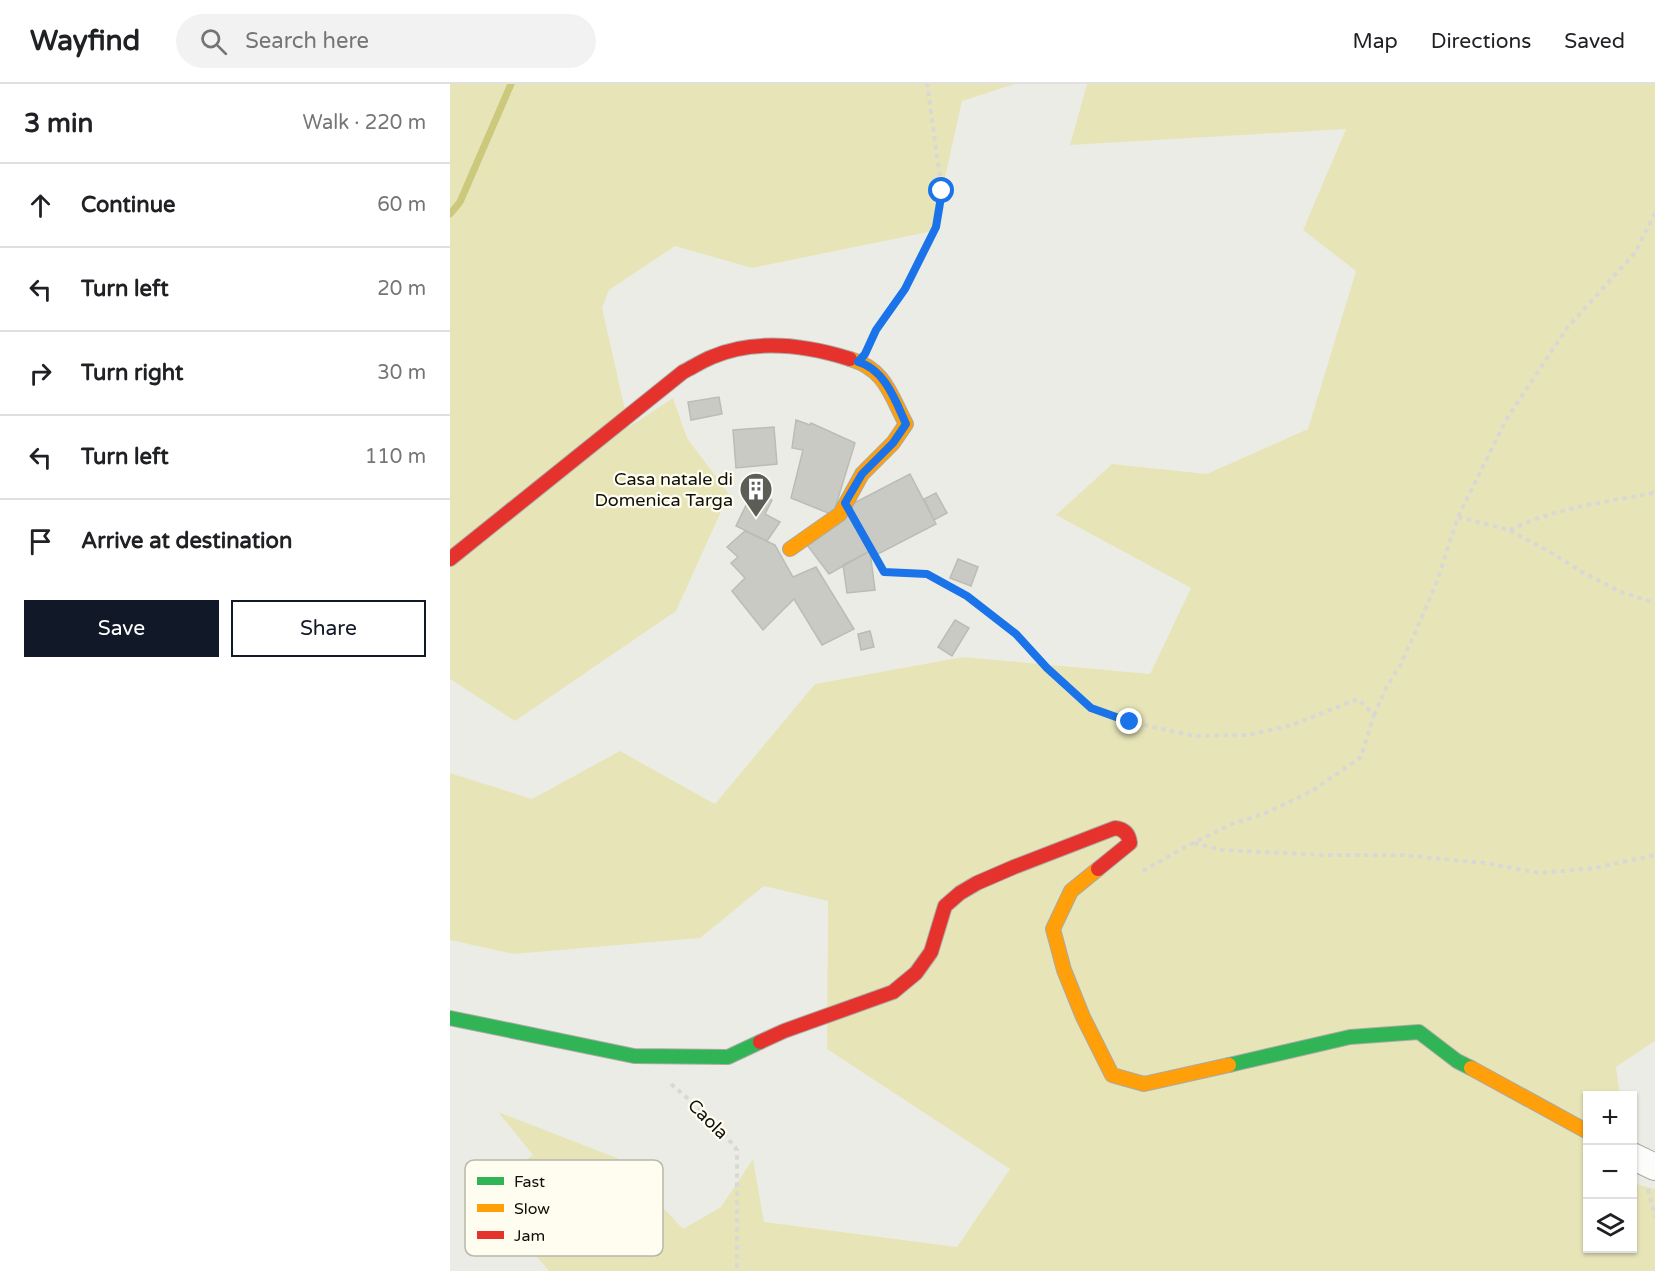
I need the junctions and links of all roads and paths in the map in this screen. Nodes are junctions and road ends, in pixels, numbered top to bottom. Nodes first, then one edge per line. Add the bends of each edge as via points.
1 (927, 84) edge
2 (1655, 213) edge
3 (858, 362) junction
4 (1655, 494) edge
5 (845, 503) junction
6 (1458, 517) junction
7 (1509, 530) junction
8 (790, 549) dead end
9 (450, 559) edge
10 (1655, 603) edge
11 (1374, 715) junction
12 (1655, 855) edge
13 (450, 1018) edge
14 (640, 1056) junction
15 (1583, 1130) edge
16 (1637, 1158) edge
17 (1655, 1167) edge
18 (737, 1271) edge

1 - 3 path via 942,191 936,227 905,289
2 - 6 path via 1635,253 1567,328 1506,420
3 - 5 street via 881,376 906,424 862,474
3 - 9 street via 783,344 748,347 714,356 682,372 657,391
4 - 7 path via 1584,506 1529,520
5 - 8 street via 840,514
5 - 11 path via 884,572 927,574 967,596 1016,634 1091,708 1130,722 1194,736 1248,735 1292,725 1359,699
6 - 7 path
6 - 11 path via 1435,587
7 - 10 path via 1621,592
11 - 12 path via 1361,757 1312,791 1194,843 1222,850 1412,856 1540,873 1595,868
13 - 14 street
14 - 15 street via 728,1057 784,1031 893,992 916,973 931,952 950,900 988,878 1120,828 1130,837 1130,843 1071,891 1053,929 1064,970 1112,1075 1144,1084 1350,1037 1419,1032 1457,1061
14 - 18 path, Caola via 713,1120 737,1150
16 - 17 street

